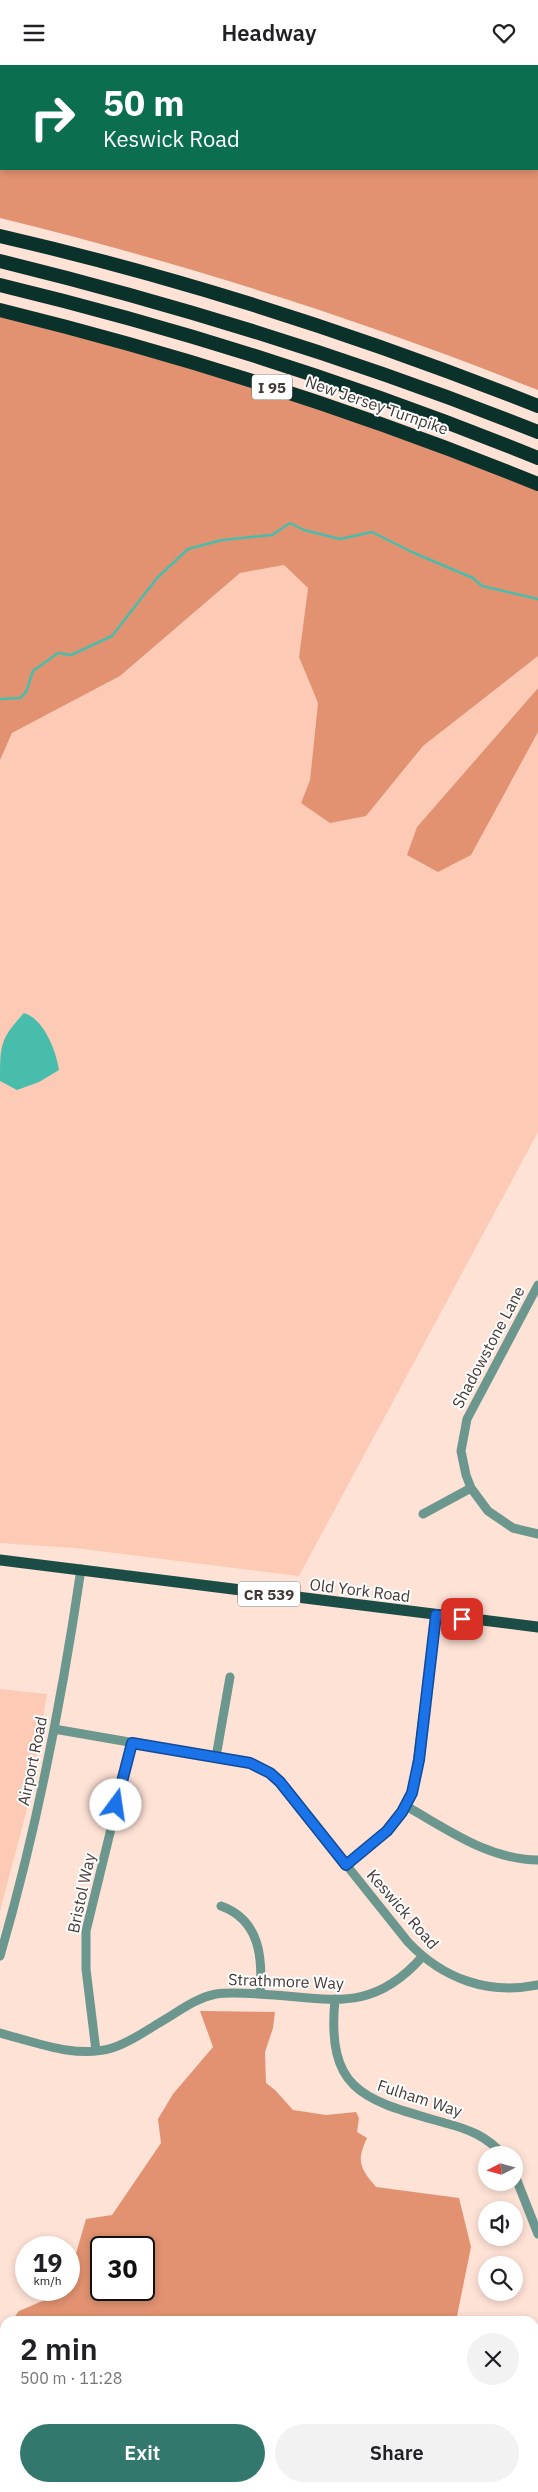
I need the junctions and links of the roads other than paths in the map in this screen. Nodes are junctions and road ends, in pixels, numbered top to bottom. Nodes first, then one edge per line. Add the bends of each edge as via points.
1 (0, 236) edge
2 (0, 261) edge
3 (0, 285) edge
4 (0, 310) edge
5 (538, 407) edge
6 (538, 432) edge
7 (538, 458) edge
8 (538, 484) edge
9 (538, 1285) edge
10 (471, 1488) junction
11 (423, 1514) dead end
12 (538, 1534) edge
13 (0, 1560) edge
14 (81, 1569) junction
15 (436, 1615) junction
16 (538, 1627) edge
17 (230, 1677) dead end
18 (54, 1729) junction
19 (132, 1743) junction
20 (216, 1757) junction
21 (406, 1806) junction
22 (538, 1860) edge
23 (346, 1865) junction
24 (221, 1906) dead end
25 (0, 1956) edge
26 (422, 1957) junction
27 (538, 1985) edge
28 (260, 1994) junction
29 (335, 1999) junction
30 (0, 2033) edge
31 (96, 2051) junction
32 (492, 2146) edge
33 (521, 2191) edge
34 (538, 2234) edge

1 - 5 highway via 136,271 302,321 411,358
2 - 6 highway, New Jersey Turnpike via 144,298 272,337 418,386
3 - 7 highway, New Jersey Turnpike / I 95 via 260,358 360,391
4 - 8 highway, New Jersey Turnpike / I 95 via 149,349 266,385
9 - 10 street, Shadowstone Lane via 466,1419 461,1451
10 - 11 street
10 - 12 street, Shadowstone Lane via 488,1511 502,1521
13 - 14 main road, Old York Road / CR 539
14 - 15 main road, Old York Road / CR 539
14 - 18 street, Airport Road
15 - 16 main road, Old York Road / CR 539
15 - 21 street via 417,1772
17 - 20 street
18 - 19 street, Keswick Road
18 - 25 street, Airport Road via 23,1873
19 - 20 street, Keswick Road
19 - 31 street, Bristol Way via 86,1931 85,1957
20 - 23 street, Keswick Road via 250,1763 270,1773
21 - 22 street via 489,1851 510,1858
21 - 23 street via 384,1835
23 - 26 street, Keswick Road
24 - 28 street via 243,1919 257,1941 261,1961
26 - 27 street, Keswick Road via 454,1977 481,1985 511,1989
26 - 29 street, Strathmore Way via 407,1974 387,1988 359,1998
28 - 29 street, Strathmore Way
28 - 31 street, Strathmore Way via 227,1992 207,1996 130,2040
29 - 32 street, Fulham Way via 333,2030 336,2051 346,2074 359,2090 388,2106 476,2133
30 - 31 street, Strathmore Way via 75,2051
33 - 34 street

